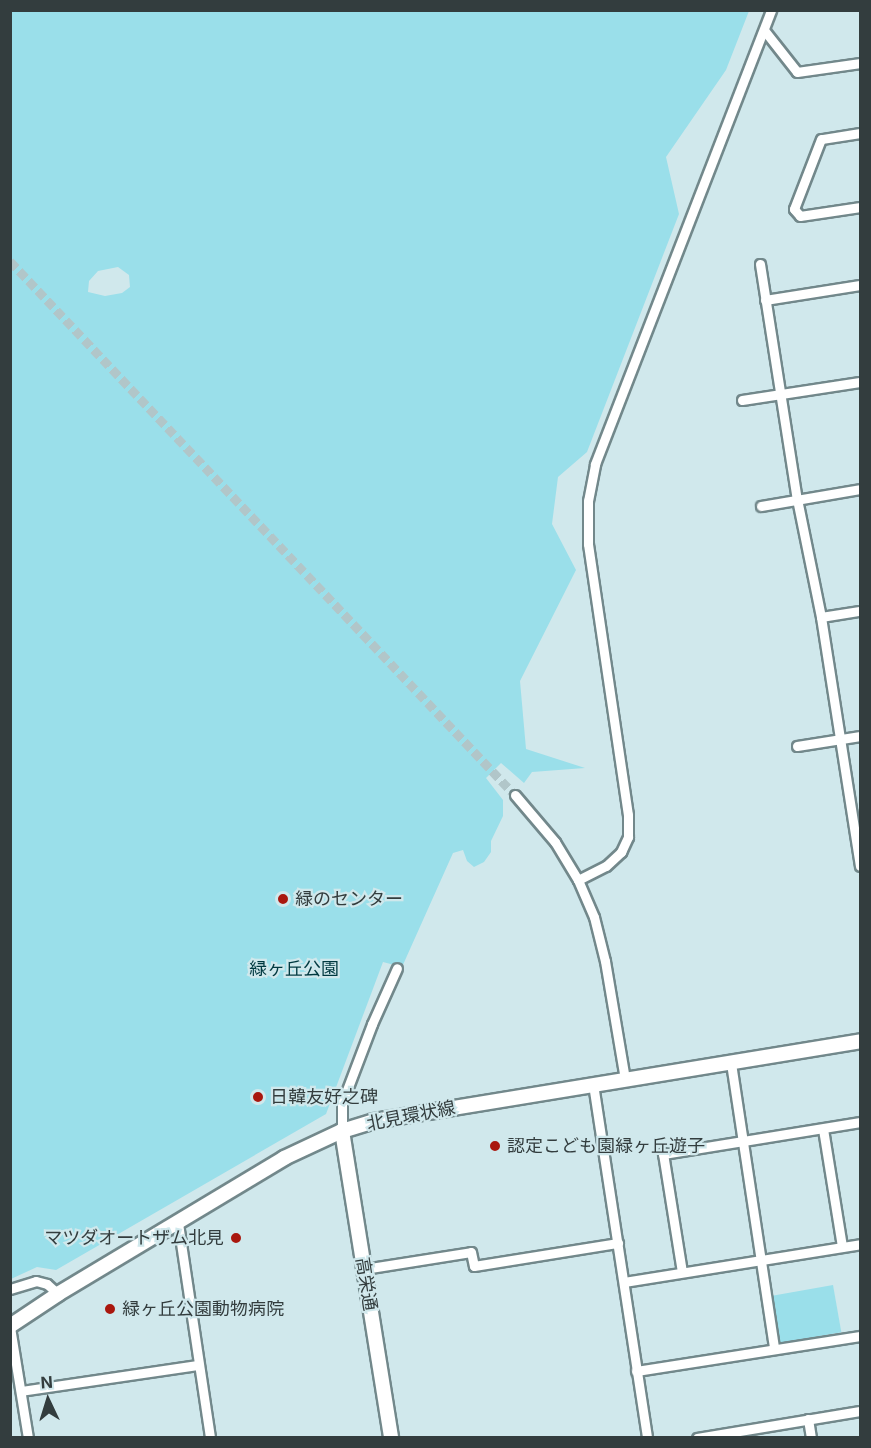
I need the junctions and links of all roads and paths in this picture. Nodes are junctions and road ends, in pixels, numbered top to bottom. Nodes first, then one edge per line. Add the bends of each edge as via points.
1 (771, 10) edge
2 (764, 30) junction
3 (861, 63) edge
4 (861, 133) edge
5 (861, 207) edge
6 (760, 264) dead end
7 (861, 285) edge
8 (765, 300) junction
9 (861, 382) edge
10 (781, 395) junction
11 (742, 400) dead end
12 (861, 489) edge
13 (797, 499) junction
14 (761, 506) dead end
15 (861, 611) edge
16 (821, 617) junction
17 (861, 736) edge
18 (840, 740) junction
19 (797, 746) dead end
20 (515, 795) tunnel mouth
21 (861, 866) edge
22 (578, 880) junction
23 (397, 968) dead end
24 (861, 1041) edge
25 (731, 1063) junction
26 (625, 1079) junction
27 (593, 1084) junction
28 (861, 1122) edge
29 (823, 1129) junction
30 (342, 1131) junction
31 (743, 1141) junction
32 (178, 1223) junction
33 (618, 1243) junction
34 (861, 1244) edge
35 (842, 1246) junction
36 (760, 1259) junction
37 (364, 1269) junction
38 (682, 1272) junction
39 (624, 1282) junction
40 (10, 1289) edge
41 (58, 1294) junction
42 (10, 1326) edge
43 (861, 1336) edge
44 (774, 1349) junction
45 (198, 1365) junction
46 (636, 1371) junction
47 (21, 1391) junction
48 (861, 1411) edge
49 (808, 1419) junction
50 (726, 1435) edge
51 (28, 1437) edge
52 (210, 1437) edge
53 (391, 1437) edge
54 (647, 1437) edge
55 (698, 1437) edge
56 (811, 1437) edge

1 - 2 street
2 - 3 street via 797,72
2 - 22 street via 595,464 588,501 588,544 628,837 621,852 606,866
4 - 5 street via 821,139 794,209 800,216
6 - 8 street
7 - 8 street
8 - 10 street
9 - 10 street
10 - 11 street
10 - 13 street
12 - 13 street
13 - 14 street
13 - 16 street
15 - 16 street
16 - 18 street
17 - 18 street
18 - 19 street
18 - 21 street
20 - 22 street via 555,842
22 - 26 street via 594,917 605,961
23 - 30 street via 342,1103
24 - 25 main road, 北見環状線
25 - 26 main road, 北見環状線
25 - 31 street
26 - 27 main road, 北見環状線
27 - 30 main road, 北見環状線 via 374,1121
27 - 33 street
28 - 29 street
29 - 31 street
29 - 35 street
30 - 32 main road, 北見環状線 via 284,1158
30 - 37 main road, 高栄通
31 - 36 street
31 - 38 street via 663,1154
32 - 41 main road, 北見環状線
32 - 45 street
33 - 37 street via 474,1266 471,1252
33 - 39 street
34 - 35 street
35 - 36 street
36 - 38 street
36 - 44 street
37 - 53 main road, 高栄通
38 - 39 street
39 - 46 street
40 - 41 street via 36,1281 47,1284
41 - 42 main road, 北見環状線
42 - 47 street
43 - 44 street
44 - 46 street
45 - 47 street
45 - 52 street
46 - 54 street
47 - 51 street
48 - 49 street
49 - 50 street
49 - 56 street
50 - 55 street

